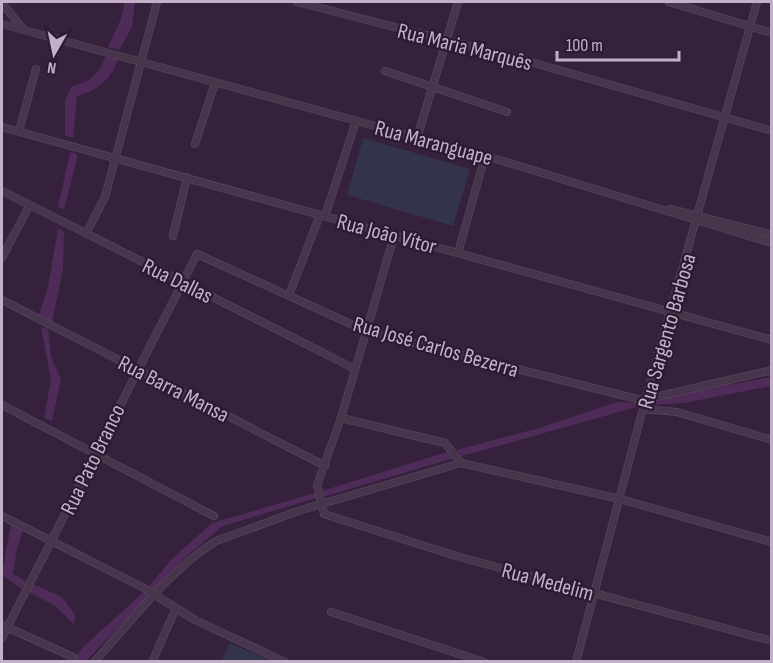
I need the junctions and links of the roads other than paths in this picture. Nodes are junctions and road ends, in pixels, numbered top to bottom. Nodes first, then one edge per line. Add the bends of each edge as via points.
1 (157, 2) edge
2 (297, 2) edge
3 (458, 2) edge
4 (669, 2) edge
5 (757, 2) edge
6 (2, 3) edge
7 (2, 24) edge
8 (750, 27) junction
9 (24, 30) junction
10 (771, 33) edge
11 (446, 41) junction
12 (141, 61) junction
13 (36, 69) dead end
14 (385, 71) dead end
15 (215, 83) junction
16 (433, 86) junction
17 (507, 112) dead end
18 (723, 118) junction
19 (356, 121) junction
20 (2, 128) edge
21 (19, 131) junction
22 (771, 131) edge
23 (417, 138) junction
24 (195, 144) dead end
25 (485, 156) junction
26 (115, 159) junction
27 (187, 177) junction
28 (2, 191) edge
29 (29, 206) junction
30 (322, 215) junction
31 (698, 218) junction
32 (86, 234) junction
33 (173, 236) dead end
34 (394, 236) junction
35 (771, 236) edge
36 (771, 243) edge
37 (458, 253) junction
38 (2, 258) edge
39 (182, 281) junction
40 (289, 296) junction
41 (2, 300) edge
42 (670, 312) junction
43 (366, 331) junction
44 (771, 340) edge
45 (136, 368) junction
46 (355, 369) junction
47 (771, 370) edge
48 (646, 400) junction
49 (2, 405) edge
50 (643, 409) junction
51 (340, 418) junction
52 (771, 440) edge
53 (96, 453) junction
54 (460, 462) junction
55 (325, 466) junction
56 (620, 499) junction
57 (321, 503) junction
58 (2, 516) edge
59 (214, 516) dead end
60 (51, 541) junction
61 (771, 542) edge
62 (595, 593) junction
63 (154, 595) junction
64 (176, 608) junction
65 (331, 612) dead end
66 (4, 627) edge
67 (2, 638) edge
68 (771, 641) edge
69 (73, 657) dead end
70 (94, 662) edge
71 (152, 662) edge
72 (285, 662) edge
73 (484, 662) edge
74 (576, 662) edge

1 - 12 street
2 - 11 street, Rua Maria Marquês
3 - 11 street
4 - 8 street
5 - 8 street, Rua Sargento Barbosa
6 - 9 street
7 - 9 street, Rua Maranguape
8 - 10 street
8 - 18 street, Rua Sargento Barbosa
9 - 12 street, Rua Maranguape
11 - 16 street
11 - 18 street, Rua Maria Marquês
12 - 15 street, Rua Maranguape
12 - 26 street
13 - 21 street
14 - 16 street
15 - 19 street, Rua Maranguape
15 - 24 street
16 - 17 street
16 - 23 street
18 - 22 street, Rua Maria Marquês
18 - 31 street, Rua Sargento Barbosa
19 - 23 street, Rua Maranguape
19 - 30 street
20 - 21 street, Rua João Vítor
21 - 26 street, Rua João Vítor
23 - 25 street, Rua Maranguape
25 - 31 street, Rua Maranguape
25 - 37 street
26 - 27 street, Rua João Vítor
26 - 32 street via 105,197
27 - 30 street, Rua João Vítor
27 - 33 street
28 - 29 street, Rua Dallas
29 - 32 street, Rua Dallas
29 - 38 street
30 - 34 street, Rua João Vítor
30 - 40 street
31 - 35 street, Rua Maranguape
31 - 36 street, Rua Maranguape
31 - 42 street, Rua Sargento Barbosa
32 - 39 street, Rua Dallas
34 - 37 street, Rua João Vítor
34 - 43 street
37 - 42 street, Rua João Vítor
39 - 40 street, Rua José Carlos Bezerra via 198,254
39 - 45 street, Rua Pato Branco
39 - 46 street, Rua Dallas
40 - 43 street, Rua José Carlos Bezerra
41 - 45 street, Rua Barra Mansa
42 - 44 street, Rua João Vítor
42 - 48 street, Rua Sargento Barbosa
43 - 46 street
43 - 48 street, Rua José Carlos Bezerra
45 - 53 street, Rua Pato Branco
45 - 55 street, Rua Barra Mansa
46 - 51 street
47 - 48 street
48 - 50 street, Rua Sargento Barbosa
49 - 53 street
50 - 52 street via 676,412
50 - 56 street, Rua Sargento Barbosa
51 - 54 street via 441,441
51 - 55 street
53 - 59 street
53 - 60 street, Rua Pato Branco
54 - 56 street
54 - 57 street
55 - 57 street via 317,489
56 - 61 street
56 - 62 street, Rua Sargento Barbosa
57 - 62 street, Rua Medelim via 327,516
57 - 63 street via 216,541
58 - 60 street
60 - 63 street
60 - 66 street, Rua Pato Branco
62 - 68 street, Rua Medelim
62 - 74 street, Rua Sargento Barbosa
63 - 64 street
63 - 70 street
64 - 71 street
64 - 72 street
65 - 73 street
66 - 67 street, Rua Pato Branco
66 - 69 street

